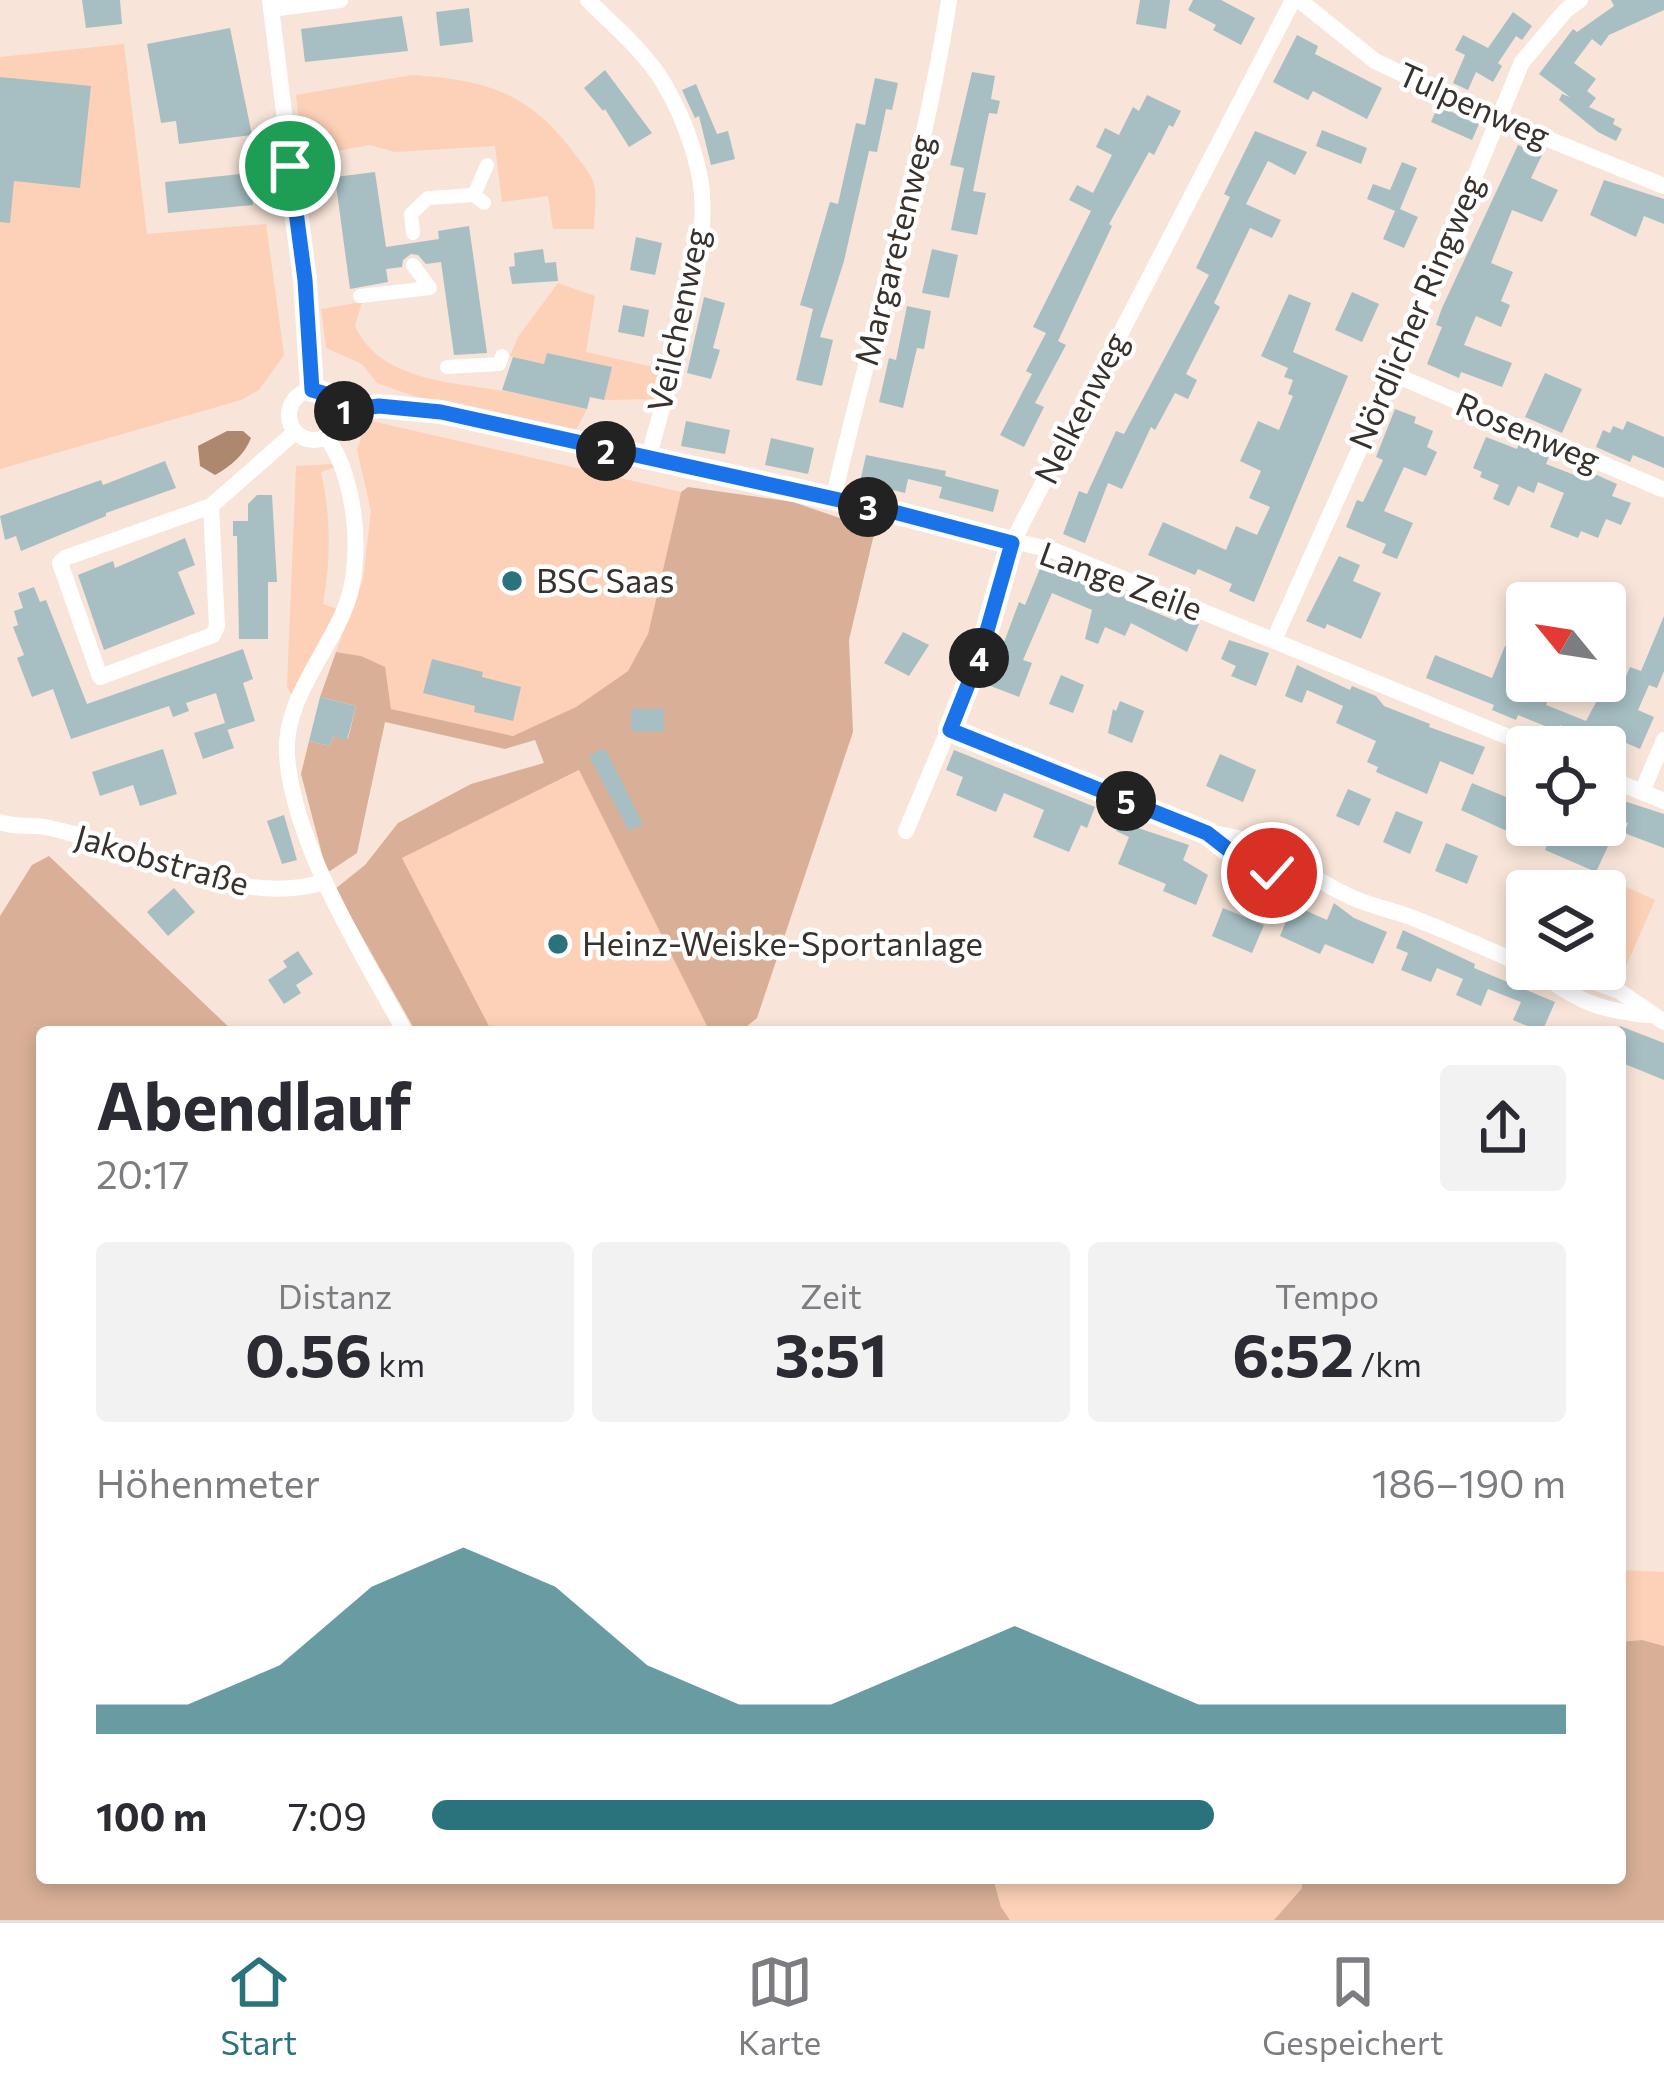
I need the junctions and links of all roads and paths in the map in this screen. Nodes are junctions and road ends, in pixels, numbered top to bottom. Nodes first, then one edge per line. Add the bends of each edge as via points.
1 (340, 0) edge
2 (588, 0) edge
3 (949, 0) edge
4 (1296, 0) edge
5 (1580, 0) edge
6 (271, 4) edge
7 (1496, 118) junction
8 (487, 165) dead end
9 (1664, 186) edge
10 (413, 233) dead end
11 (413, 265) dead end
12 (360, 296) dead end
13 (502, 356) dead end
14 (447, 367) dead end
15 (1393, 374) junction
16 (312, 390) junction
17 (340, 411) junction
18 (295, 432) junction
19 (327, 438) junction
20 (648, 460) junction
21 (1664, 490) edge
22 (833, 500) junction
23 (212, 506) junction
24 (1012, 543) junction
25 (1274, 640) junction
26 (950, 730) junction
27 (1506, 736) edge
28 (1664, 740) edge
29 (1626, 786) edge
30 (1642, 792) junction
31 (1664, 801) edge
32 (0, 822) edge
33 (906, 831) dead end
34 (324, 882) junction
35 (1506, 958) edge
36 (1560, 990) edge
37 (1656, 1018) edge
38 (402, 1026) edge

1 - 6 street
2 - 20 street, Veilchenweg via 662,80 700,180 694,278
3 - 22 street, Margaretenweg via 936,85
4 - 7 street, Tulpenweg via 1375,61
4 - 24 street, Nelkenweg
5 - 7 street, Nördlicher Ringweg via 1522,62
6 - 16 street
7 - 9 street, Tulpenweg
7 - 15 street, Nördlicher Ringweg
8 - 10 street via 479,200 428,198 411,214
11 - 12 street via 430,288
13 - 14 street via 499,364
15 - 21 street, Rosenweg
15 - 25 street, Nördlicher Ringweg
16 - 17 street via 330,395
16 - 18 street via 292,404
17 - 19 street
17 - 20 street, Lange Zeile via 441,412
18 - 19 street
18 - 23 street
19 - 34 street via 341,457 354,510 354,560 346,608 286,728 291,783
20 - 22 street, Lange Zeile
22 - 24 street, Lange Zeile
23 - 23 street via 60,563 100,677 213,635
24 - 25 street, Lange Zeile via 1055,551
24 - 26 street, Nelkenweg
25 - 27 street, Lange Zeile
26 - 33 street, Nelkenweg
26 - 35 street via 1207,833 1260,843 1307,877
28 - 30 street
29 - 30 street
30 - 31 street
32 - 34 street, Jakobstraße via 115,844 234,885 282,892
34 - 38 street
36 - 37 street via 1609,1011

